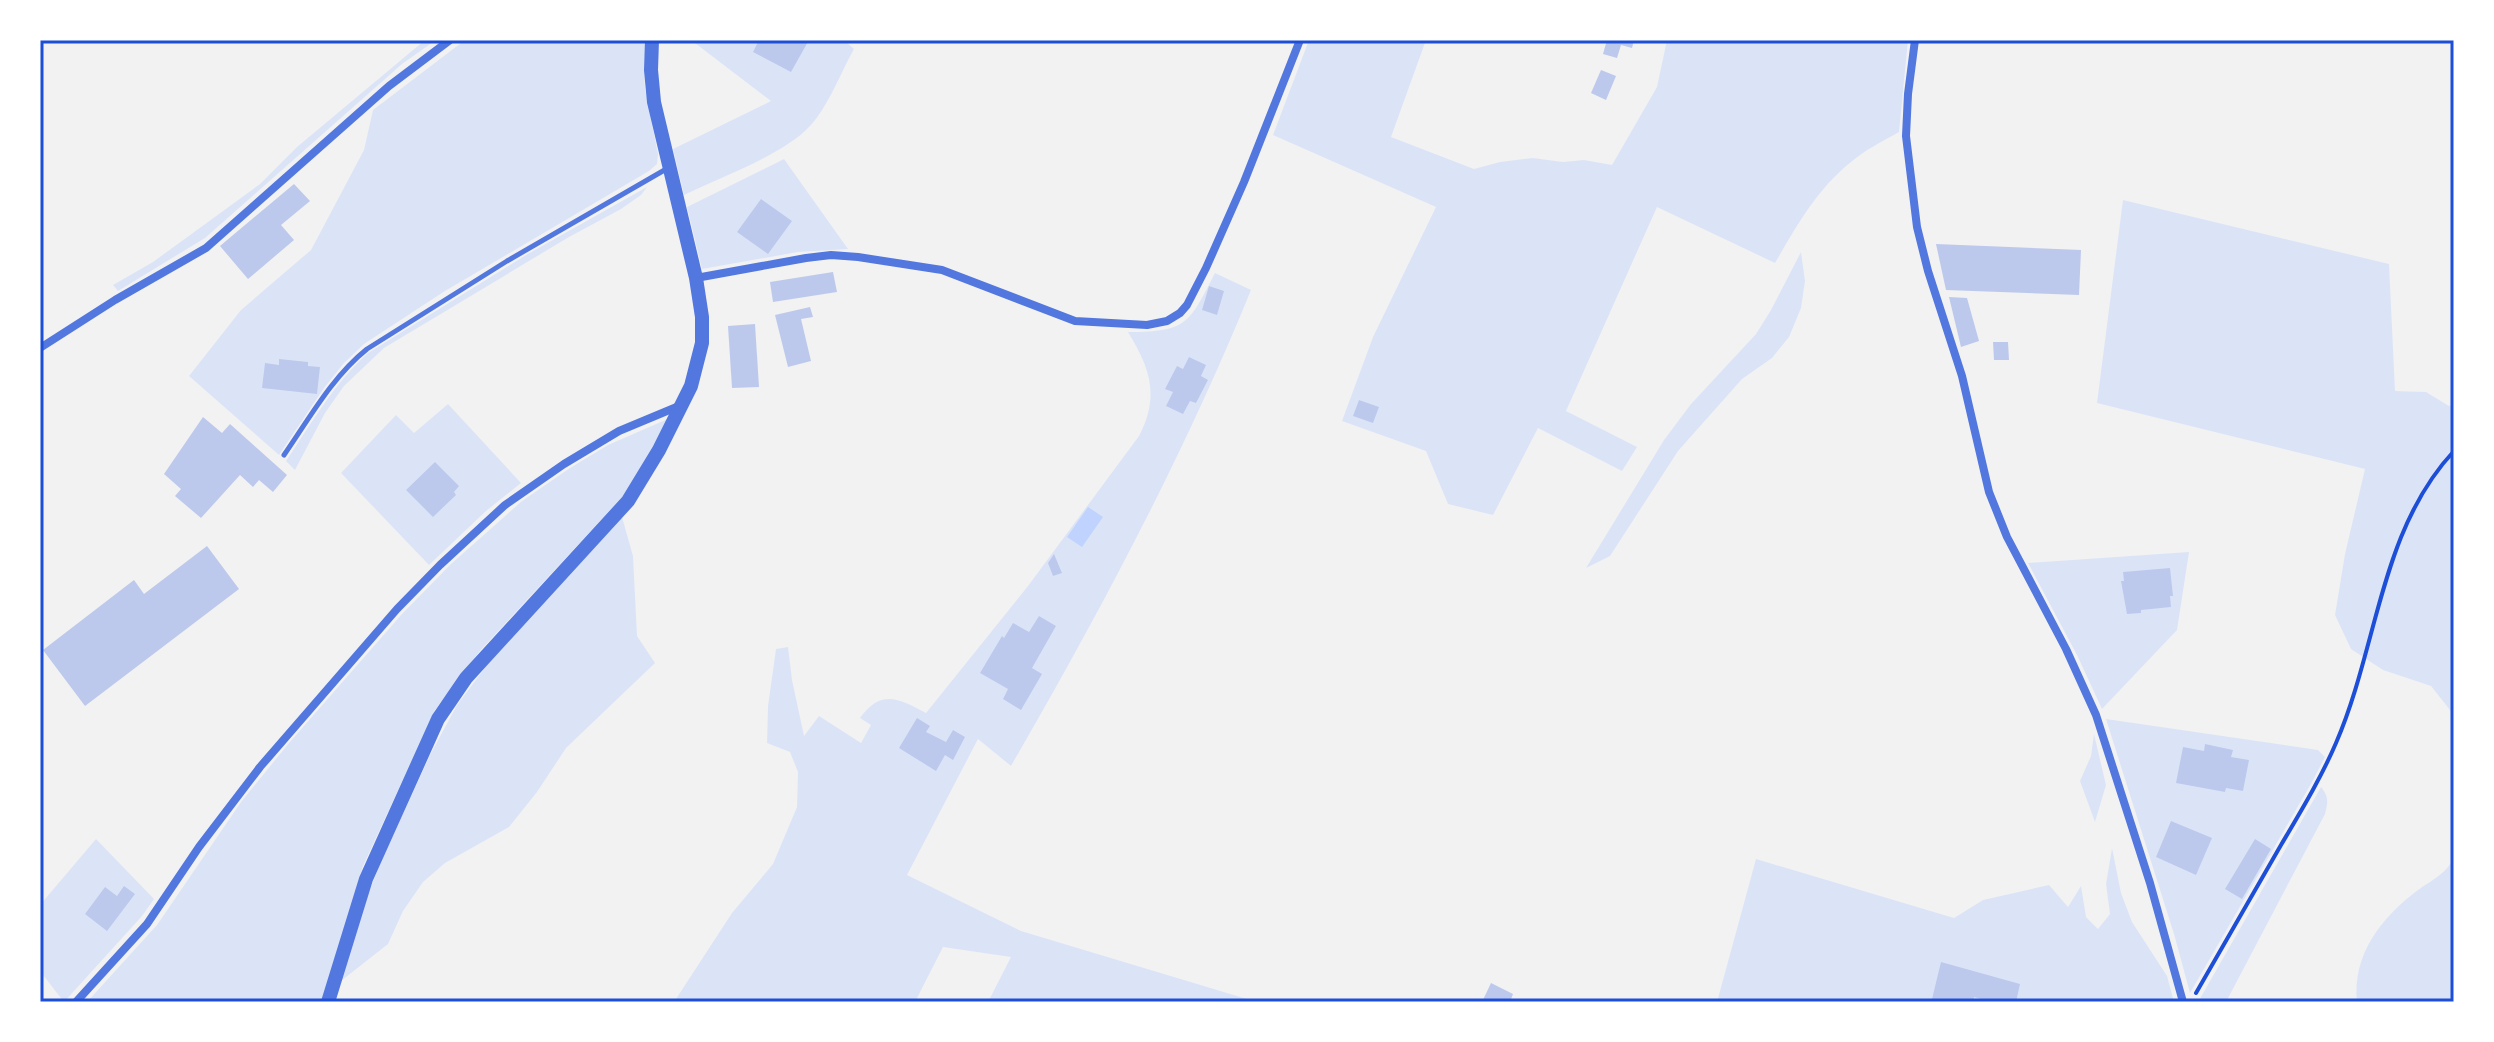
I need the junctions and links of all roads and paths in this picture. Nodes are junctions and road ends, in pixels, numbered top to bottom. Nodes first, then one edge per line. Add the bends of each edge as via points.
1 (450, 40) edge
2 (652, 40) edge
3 (1300, 40) edge
4 (1915, 40) edge
5 (669, 167) junction
6 (696, 278) junction
7 (40, 348) edge
8 (684, 404) junction
9 (2454, 451) edge
10 (284, 455) dead end
11 (76, 1002) edge
12 (328, 1002) edge
13 (2183, 1002) edge
14 (2190, 1002) edge

1 - 7 street via 389,86 206,248
2 - 5 street via 652,87
3 - 6 street via 1206,268 1187,305 1167,321 1075,321 942,270 843,255
4 - 13 street via 1906,136 1917,227 1962,376 1989,492 2096,715
5 - 6 street
5 - 10 lane via 367,349 341,375
6 - 8 street via 703,335
8 - 11 street via 619,431 564,464 505,505 440,565 260,767 147,924
8 - 12 street via 628,501 466,678 438,719 366,879
9 - 14 path via 2430,479 2409,517 2351,707 2319,779

